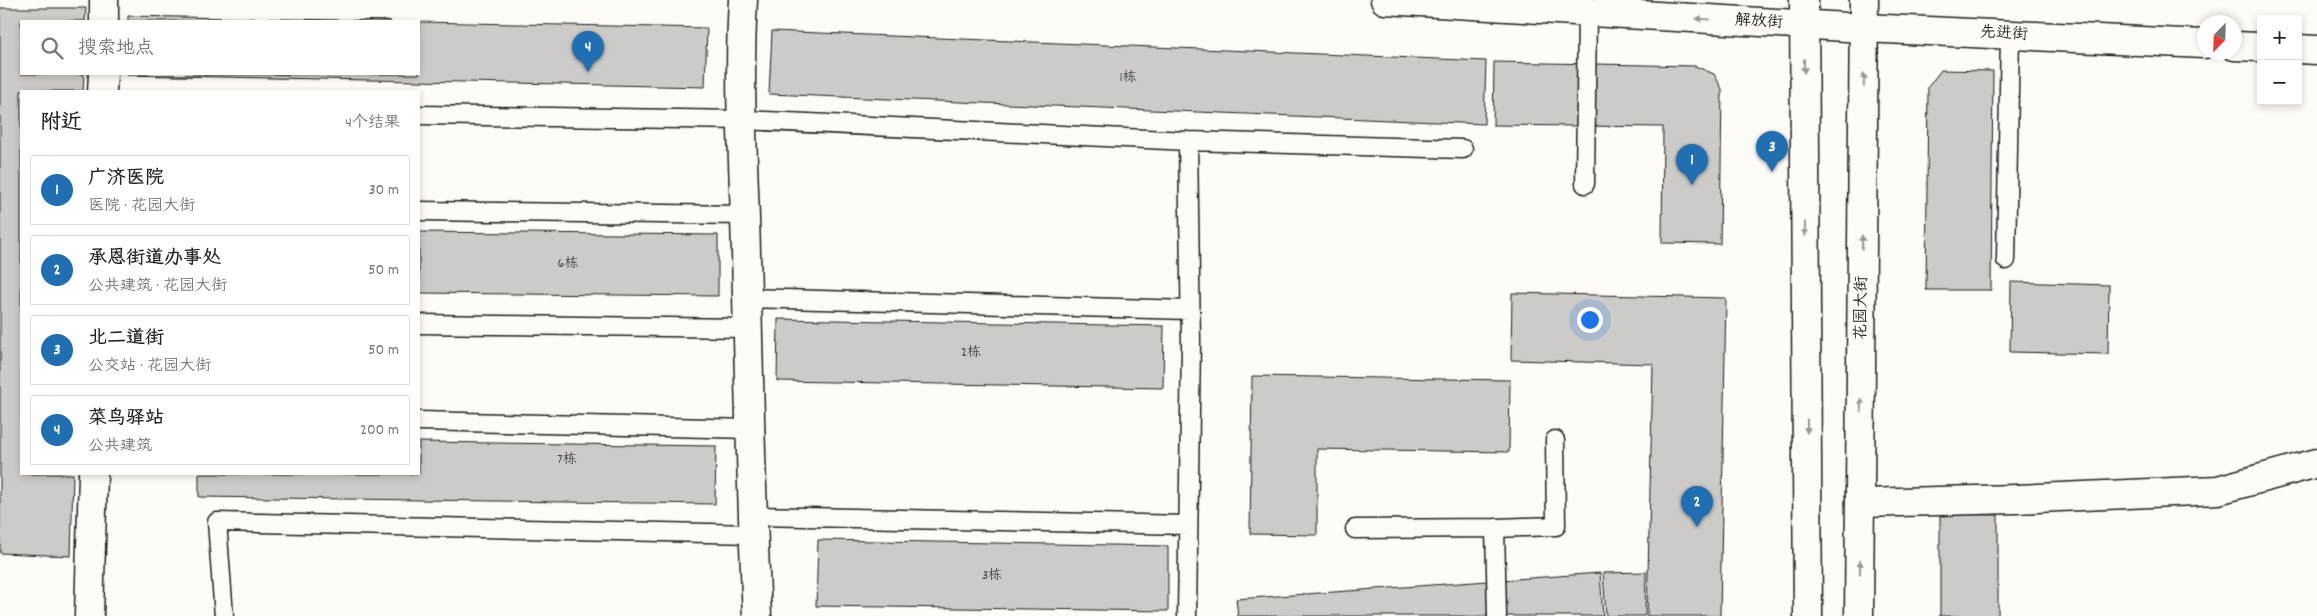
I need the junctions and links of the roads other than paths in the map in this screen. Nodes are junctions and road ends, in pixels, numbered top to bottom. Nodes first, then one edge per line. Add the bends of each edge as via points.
1 (104, 0) edge
2 (743, 0) edge
3 (1385, 0) edge
4 (1864, 0) edge
5 (1587, 12) junction
6 (1804, 12) edge
7 (104, 20) edge
8 (1864, 28) junction
9 (2010, 34) junction
10 (2197, 44) edge
11 (2242, 46) edge
12 (2257, 47) edge
13 (2302, 49) edge
14 (2317, 50) edge
15 (102, 75) edge
16 (102, 90) edge
17 (420, 115) edge
18 (743, 120) junction
19 (1188, 141) junction
20 (1463, 149) dead end
21 (1585, 184) dead end
22 (420, 211) edge
23 (745, 215) junction
24 (2006, 260) dead end
25 (747, 298) junction
26 (1190, 310) junction
27 (420, 324) edge
28 (747, 328) junction
29 (420, 421) edge
30 (750, 428) junction
31 (1555, 440) dead end
32 (2317, 463) edge
33 (93, 475) edge
34 (1860, 503) junction
35 (752, 525) junction
36 (1188, 525) junction
37 (1356, 528) dead end
38 (1495, 528) junction
39 (89, 616) edge
40 (224, 616) edge
41 (758, 616) edge
42 (1187, 616) edge
43 (1497, 616) edge
44 (1808, 616) edge
45 (1860, 616) edge

1 - 7 street
2 - 18 street
3 - 5 street, 解放街
4 - 8 street, 花园大街
6 -> 5 street, 解放街
5 - 21 lane
6 - 8 street, 先进街
6 -> 44 street
8 - 9 street, 先进街
34 -> 8 street, 花园大街
9 - 10 street, 先进街
9 - 24 lane
11 - 12 street
13 - 14 street
15 - 16 street
17 - 18 lane
18 - 19 lane
18 - 23 street
19 - 20 lane
19 - 26 lane
22 - 23 lane
23 - 25 street
25 - 26 lane
25 - 28 street
26 - 36 lane
27 - 28 lane
28 - 30 street
29 - 30 lane
30 - 35 street
31 - 38 lane via 1556,526
32 - 34 street via 2218,490
33 - 39 street
45 -> 34 street, 花园大街
35 - 36 lane
35 - 40 lane via 217,522
35 - 41 street
36 - 42 lane
37 - 38 lane
38 - 43 lane

